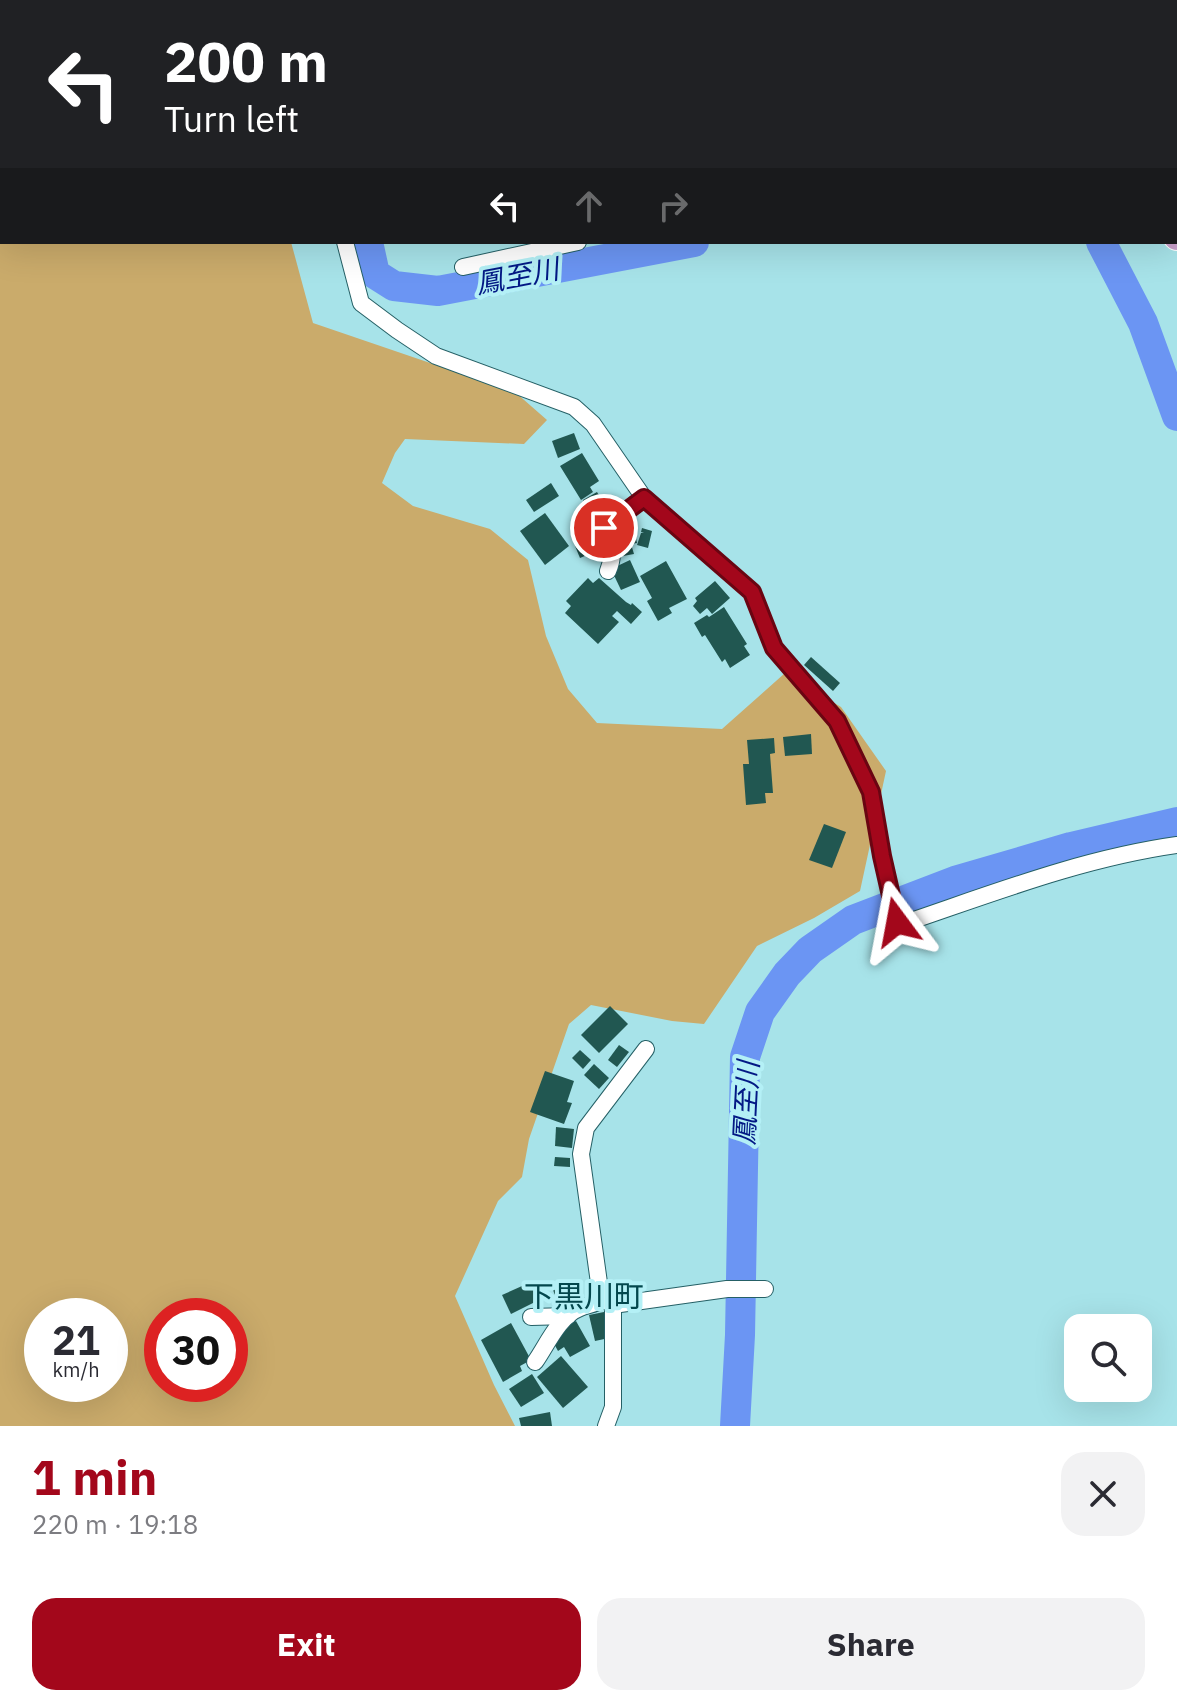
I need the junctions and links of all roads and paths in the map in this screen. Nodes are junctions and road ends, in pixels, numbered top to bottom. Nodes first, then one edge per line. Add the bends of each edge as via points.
1 (346, 244) edge
2 (569, 244) edge
3 (463, 267) dead end
4 (644, 498) junction
5 (608, 571) dead end
6 (1177, 845) edge
7 (646, 1049) dead end
8 (765, 1289) dead end
9 (608, 1302) junction
10 (568, 1316) junction
11 (531, 1317) dead end
12 (535, 1362) dead end
13 (606, 1426) edge

1 - 4 street via 361,303 436,356 574,407 593,424
2 - 3 street
4 - 5 street via 604,528 613,550
4 - 6 street via 752,592 774,648 837,721 871,792 897,922 1056,871
7 - 9 street via 586,1128 581,1154 600,1290
8 - 9 street
9 - 10 street
9 - 13 street via 613,1407
10 - 11 street
10 - 12 street

